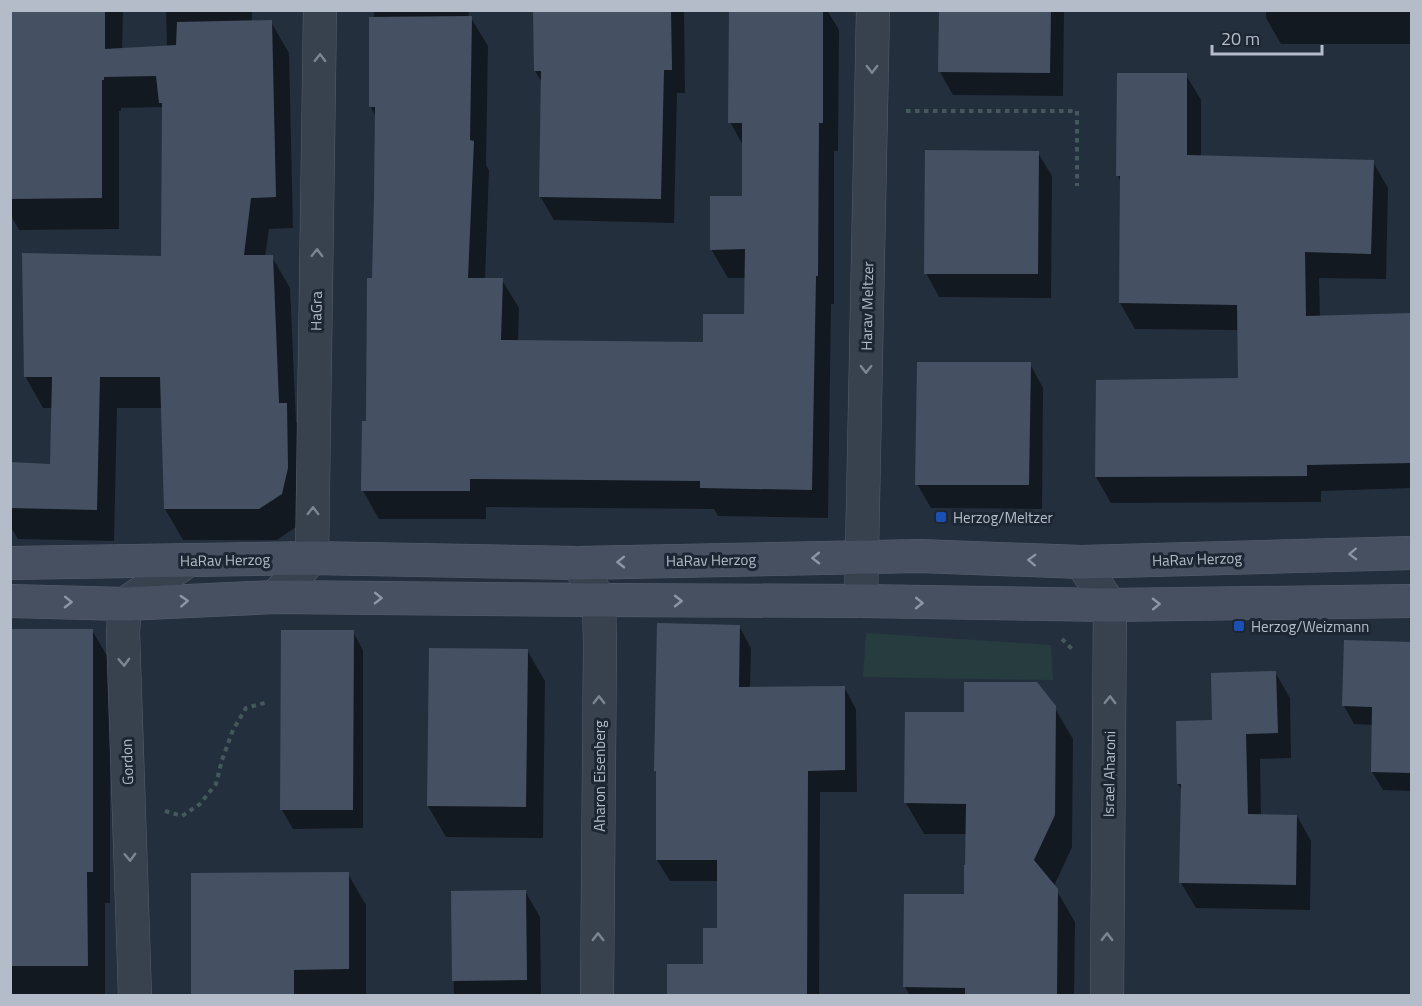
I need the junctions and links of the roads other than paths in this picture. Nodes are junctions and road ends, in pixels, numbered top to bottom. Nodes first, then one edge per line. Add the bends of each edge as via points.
1 (320, 10) edge
2 (873, 10) edge
3 (1412, 553) edge
4 (862, 557) junction
5 (312, 558) junction
6 (187, 561) junction
7 (578, 562) junction
8 (1081, 562) junction
9 (10, 563) edge
10 (275, 597) junction
11 (599, 600) junction
12 (10, 601) edge
13 (861, 601) junction
14 (1412, 601) edge
15 (125, 604) junction
16 (1110, 605) junction
17 (135, 996) edge
18 (597, 996) edge
19 (1107, 996) edge

5 -> 1 street, HaGra
2 -> 4 street, Harav Meltzer
3 -> 8 street, HaRav Herzog
4 -> 7 street, HaRav Herzog
8 -> 4 street, HaRav Herzog
4 - 13 street, Harav Meltzer
5 - 6 street, HaRav Herzog
5 - 7 street, HaRav Herzog
5 - 10 street
6 - 9 street, HaRav Herzog
6 - 15 street
7 - 11 street, Aharon Eisenberg
8 - 16 street
10 -> 11 street
15 -> 10 street
11 -> 13 street
18 -> 11 street, Aharon Eisenberg
12 -> 15 street
13 -> 16 street
16 -> 14 street
15 -> 17 street, Gordon
19 -> 16 street, Israel Aharoni

